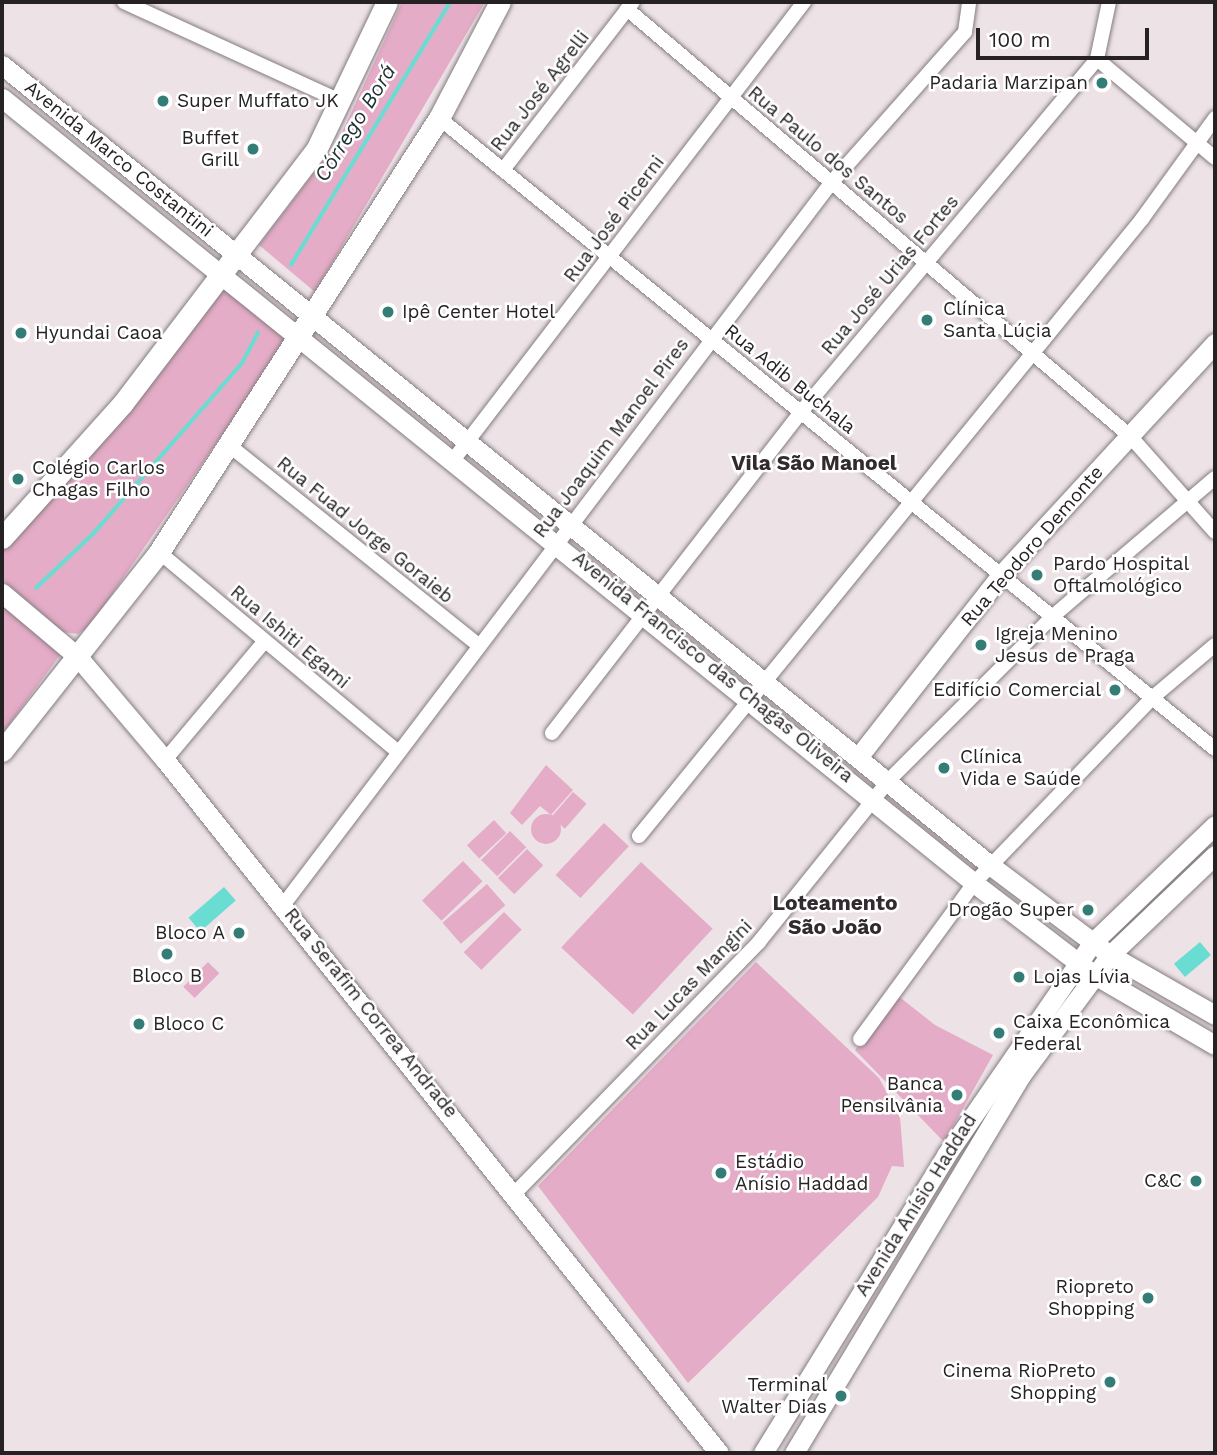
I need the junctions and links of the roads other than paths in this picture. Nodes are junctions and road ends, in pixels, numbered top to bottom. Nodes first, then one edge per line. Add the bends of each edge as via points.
1 (124, 2) edge
2 (500, 2) edge
3 (804, 2) edge
4 (970, 2) edge
5 (1109, 2) edge
6 (384, 3) edge
7 (630, 6) edge
8 (1097, 59) junction
9 (2, 65) edge
10 (730, 97) junction
11 (2, 98) edge
12 (342, 102) junction
13 (439, 118) junction
14 (1215, 118) edge
15 (1199, 144) junction
16 (1215, 158) edge
17 (503, 170) junction
18 (831, 183) junction
19 (205, 228) junction
20 (190, 246) junction
21 (235, 253) junction
22 (609, 256) junction
23 (924, 262) junction
24 (222, 271) junction
25 (314, 317) junction
26 (302, 336) junction
27 (711, 339) junction
28 (1215, 344) edge
29 (1030, 351) junction
30 (801, 412) junction
31 (1130, 436) junction
32 (468, 441) junction
33 (230, 446) junction
34 (454, 459) junction
35 (1215, 478) edge
36 (1187, 500) junction
37 (911, 502) junction
38 (570, 522) junction
39 (1215, 532) edge
40 (2, 538) edge
41 (556, 541) junction
42 (159, 552) junction
43 (1001, 575) junction
44 (2, 593) edge
45 (657, 593) junction
46 (645, 612) junction
47 (1052, 617) junction
48 (265, 640) junction
49 (477, 644) junction
50 (1215, 645) edge
51 (78, 657) junction
52 (767, 682) junction
53 (1152, 698) junction
54 (754, 700) junction
55 (552, 733) dead end
56 (1215, 749) edge
57 (2, 751) edge
58 (397, 751) junction
59 (859, 756) junction
60 (165, 760) junction
61 (890, 779) junction
62 (875, 797) junction
63 (1215, 825) edge
64 (639, 836) dead end
65 (1215, 855) edge
66 (990, 865) junction
67 (974, 883) junction
68 (284, 904) junction
69 (1092, 943) junction
70 (1110, 955) junction
71 (1086, 969) junction
72 (1193, 1002) junction
73 (1215, 1016) edge
74 (1180, 1025) junction
75 (860, 1039) dead end
76 (1215, 1045) edge
77 (950, 1167) junction
78 (515, 1192) junction
79 (719, 1453) edge
80 (762, 1453) edge
81 (794, 1453) edge

1 - 12 street
2 - 13 main road
3 - 10 street, Rua José Picerni
4 - 18 street, Rua Joaquim Manoel Pires via 965,32
5 - 8 street, Rua José Urias Fortes
6 - 12 main road
7 - 10 street, Rua Paulo dos Santos
7 - 17 street, Rua José Agrelli
8 - 15 street
8 - 23 street, Rua José Urias Fortes
9 - 19 main road, Avenida Marco Costantini
10 - 18 street, Rua Paulo dos Santos
10 - 22 street, Rua José Picerni
11 - 20 main road, Avenida Marco Costantini
12 - 21 main road via 316,150
13 - 17 street, Rua Adib Buchala
13 - 25 main road
14 - 15 street
15 - 16 street
15 - 29 street
17 - 22 street, Rua Adib Buchala
18 - 23 street, Rua Paulo dos Santos
18 - 27 street, Rua Joaquim Manoel Pires
19 - 20 main road
19 - 21 main road, Avenida Marco Costantini
20 - 24 main road, Avenida Marco Costantini
21 - 24 main road
21 - 25 main road, Avenida Francisco das Chagas Oliveira
22 - 27 street, Rua Adib Buchala
22 - 32 street, Rua José Picerni
23 - 29 street, Rua Paulo dos Santos
23 - 30 street, Rua José Urias Fortes
24 - 26 main road, Avenida Francisco das Chagas Oliveira
24 - 40 main road via 123,404
25 - 26 main road
25 - 32 main road, Avenida Francisco das Chagas Oliveira
26 - 33 main road
26 - 34 main road, Avenida Francisco das Chagas Oliveira
27 - 30 street, Rua Adib Buchala
27 - 38 street, Rua Joaquim Manoel Pires
28 - 31 main road, Rua Teodoro Demonte
29 - 31 street, Rua Paulo dos Santos
29 - 37 street
30 - 37 street, Rua Adib Buchala
30 - 45 street, Rua José Urias Fortes
31 - 36 street, Rua Paulo dos Santos
31 - 43 main road, Rua Teodoro Demonte
32 - 34 street, Rua José Picerni
32 - 38 main road, Avenida Francisco das Chagas Oliveira
33 - 42 main road
33 - 49 street, Rua Fuad Jorge Goraieb
34 - 41 main road, Avenida Francisco das Chagas Oliveira
35 - 36 street, Rua Lucas Mangini
36 - 39 street, Rua Paulo dos Santos
36 - 47 street, Rua Lucas Mangini
37 - 43 street, Rua Adib Buchala
37 - 52 street
38 - 41 street, Rua Joaquim Manoel Pires
38 - 45 main road, Avenida Francisco das Chagas Oliveira
41 - 46 main road, Avenida Francisco das Chagas Oliveira
41 - 49 street, Rua Joaquim Manoel Pires
42 - 48 street, Rua Ishiti Egami
42 - 51 main road
43 - 47 street, Rua Adib Buchala
43 - 59 main road, Rua Teodoro Demonte
44 - 51 main road, Rua Serafim Correa Andrade
45 - 46 street, Rua José Urias Fortes
45 - 52 main road, Avenida Francisco das Chagas Oliveira
46 - 54 main road, Avenida Francisco das Chagas Oliveira
46 - 55 street, Rua José Urias Fortes
47 - 53 street, Rua Adib Buchala
47 - 61 street, Rua Lucas Mangini
48 - 58 street, Rua Ishiti Egami
48 - 60 street
49 - 58 street, Rua Joaquim Manoel Pires
50 - 53 street
51 - 57 main road
51 - 60 main road, Rua Serafim Correa Andrade
52 - 54 street
52 - 59 main road, Avenida Francisco das Chagas Oliveira
53 - 56 street, Rua Adib Buchala
53 - 66 street
54 - 62 main road, Avenida Francisco das Chagas Oliveira
54 - 64 street
58 - 68 street, Rua Joaquim Manoel Pires
59 - 61 main road, Avenida Francisco das Chagas Oliveira
60 - 68 main road, Rua Serafim Correa Andrade
61 - 62 street, Rua Lucas Mangini
61 - 66 main road, Avenida Francisco das Chagas Oliveira
62 - 67 main road, Avenida Francisco das Chagas Oliveira
62 - 78 street, Rua Lucas Mangini via 759,942
63 - 69 main road
65 - 70 main road
66 - 67 street
66 - 69 main road, Avenida Francisco das Chagas Oliveira
67 - 71 main road, Avenida Francisco das Chagas Oliveira
67 - 75 street
68 - 78 main road, Rua Serafim Correa Andrade
69 - 70 main road, Avenida Francisco das Chagas Oliveira
69 - 71 main road
70 - 71 main road
70 - 72 main road, Avenida Francisco das Chagas Oliveira
71 - 74 main road, Avenida Francisco das Chagas Oliveira
71 - 77 main road, Avenida Anísio Haddad
72 - 73 main road, Avenida Francisco das Chagas Oliveira
72 - 74 main road
74 - 76 main road, Avenida Francisco das Chagas Oliveira
77 - 80 main road, Avenida Anísio Haddad
77 - 81 main road, Avenida Anísio Haddad
78 - 79 main road, Rua Serafim Correa Andrade

